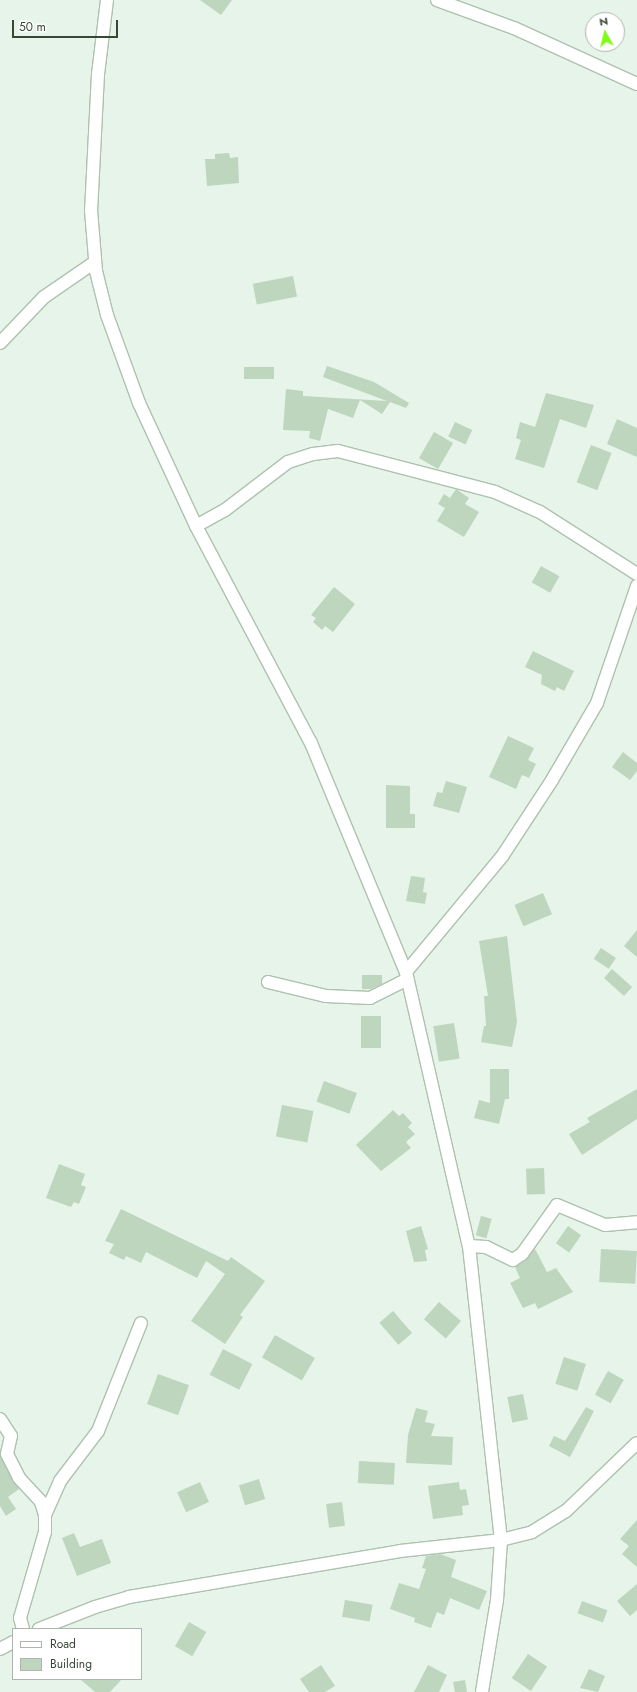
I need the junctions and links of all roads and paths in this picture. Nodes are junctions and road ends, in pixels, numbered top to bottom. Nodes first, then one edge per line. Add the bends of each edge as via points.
1 (107, 0) edge
2 (437, 0) edge
3 (637, 84) edge
4 (95, 262) junction
5 (0, 343) edge
6 (196, 526) junction
7 (637, 574) edge
8 (637, 586) edge
9 (407, 975) junction
10 (268, 982) dead end
11 (637, 1222) edge
12 (470, 1246) junction
13 (141, 1323) dead end
14 (0, 1419) edge
15 (637, 1443) edge
16 (3, 1455) edge
17 (45, 1515) junction
18 (502, 1540) junction
19 (23, 1628) edge
20 (41, 1628) edge
21 (12, 1643) edge
22 (0, 1649) edge
23 (482, 1692) edge

1 - 4 street via 98,74 93,166 91,210
2 - 3 street via 514,28
4 - 5 street via 44,297
4 - 6 street via 121,355
6 - 7 street via 225,510 288,462 313,454 338,451 494,492 540,512
6 - 9 street via 311,743
8 - 9 street via 596,704 503,855
9 - 10 street via 370,998 326,996
9 - 12 street
11 - 12 street via 605,1225 557,1206 522,1254 513,1260 486,1247
12 - 18 street
13 - 17 street via 98,1430 60,1481
14 - 16 street via 11,1436
15 - 18 street via 566,1511 532,1532
16 - 17 street via 19,1478 41,1502
17 - 19 street via 45,1532 20,1618
18 - 20 street via 400,1551 129,1597
18 - 23 street via 497,1600
21 - 22 street

